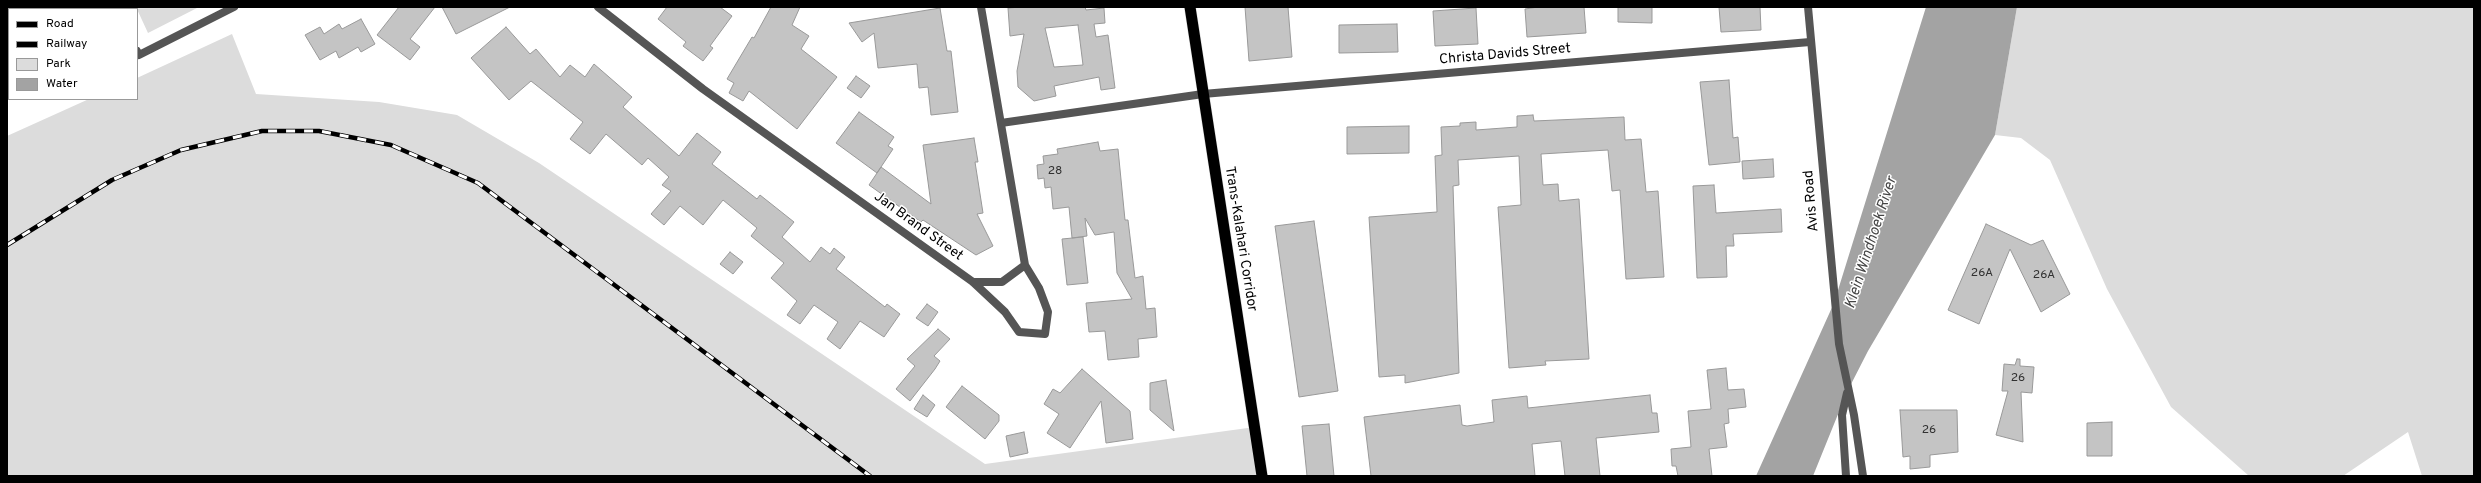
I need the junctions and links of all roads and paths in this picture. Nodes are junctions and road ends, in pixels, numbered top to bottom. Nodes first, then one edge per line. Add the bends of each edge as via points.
1 (234, 7) edge
2 (598, 7) edge
3 (981, 7) edge
4 (1190, 7) edge
5 (1808, 7) edge
6 (1810, 42) junction
7 (138, 53) edge
8 (1203, 94) junction
9 (1001, 123) junction
10 (1025, 265) junction
11 (973, 282) junction
12 (1848, 392) junction
13 (1262, 476) edge
14 (1846, 476) edge
15 (1863, 476) edge

1 - 7 street
2 - 11 street, Jan Brand Street via 703,89
3 - 9 street, Jan Brand Street
4 - 8 highway, Trans-Kalahari Corridor
5 - 6 street, Avis Road
6 - 8 street, Christa Davids Street
6 - 12 street, Avis Road via 1834,303
8 - 9 street
8 - 13 highway, Trans-Kalahari Corridor
9 - 10 street, Jan Brand Street
10 - 11 street via 1002,282
10 - 11 street, Jan Brand Street via 1039,288 1048,312 1045,334 1019,332 1005,312
12 - 14 street, Avis Road via 1842,415
12 - 15 street, Avis Road

